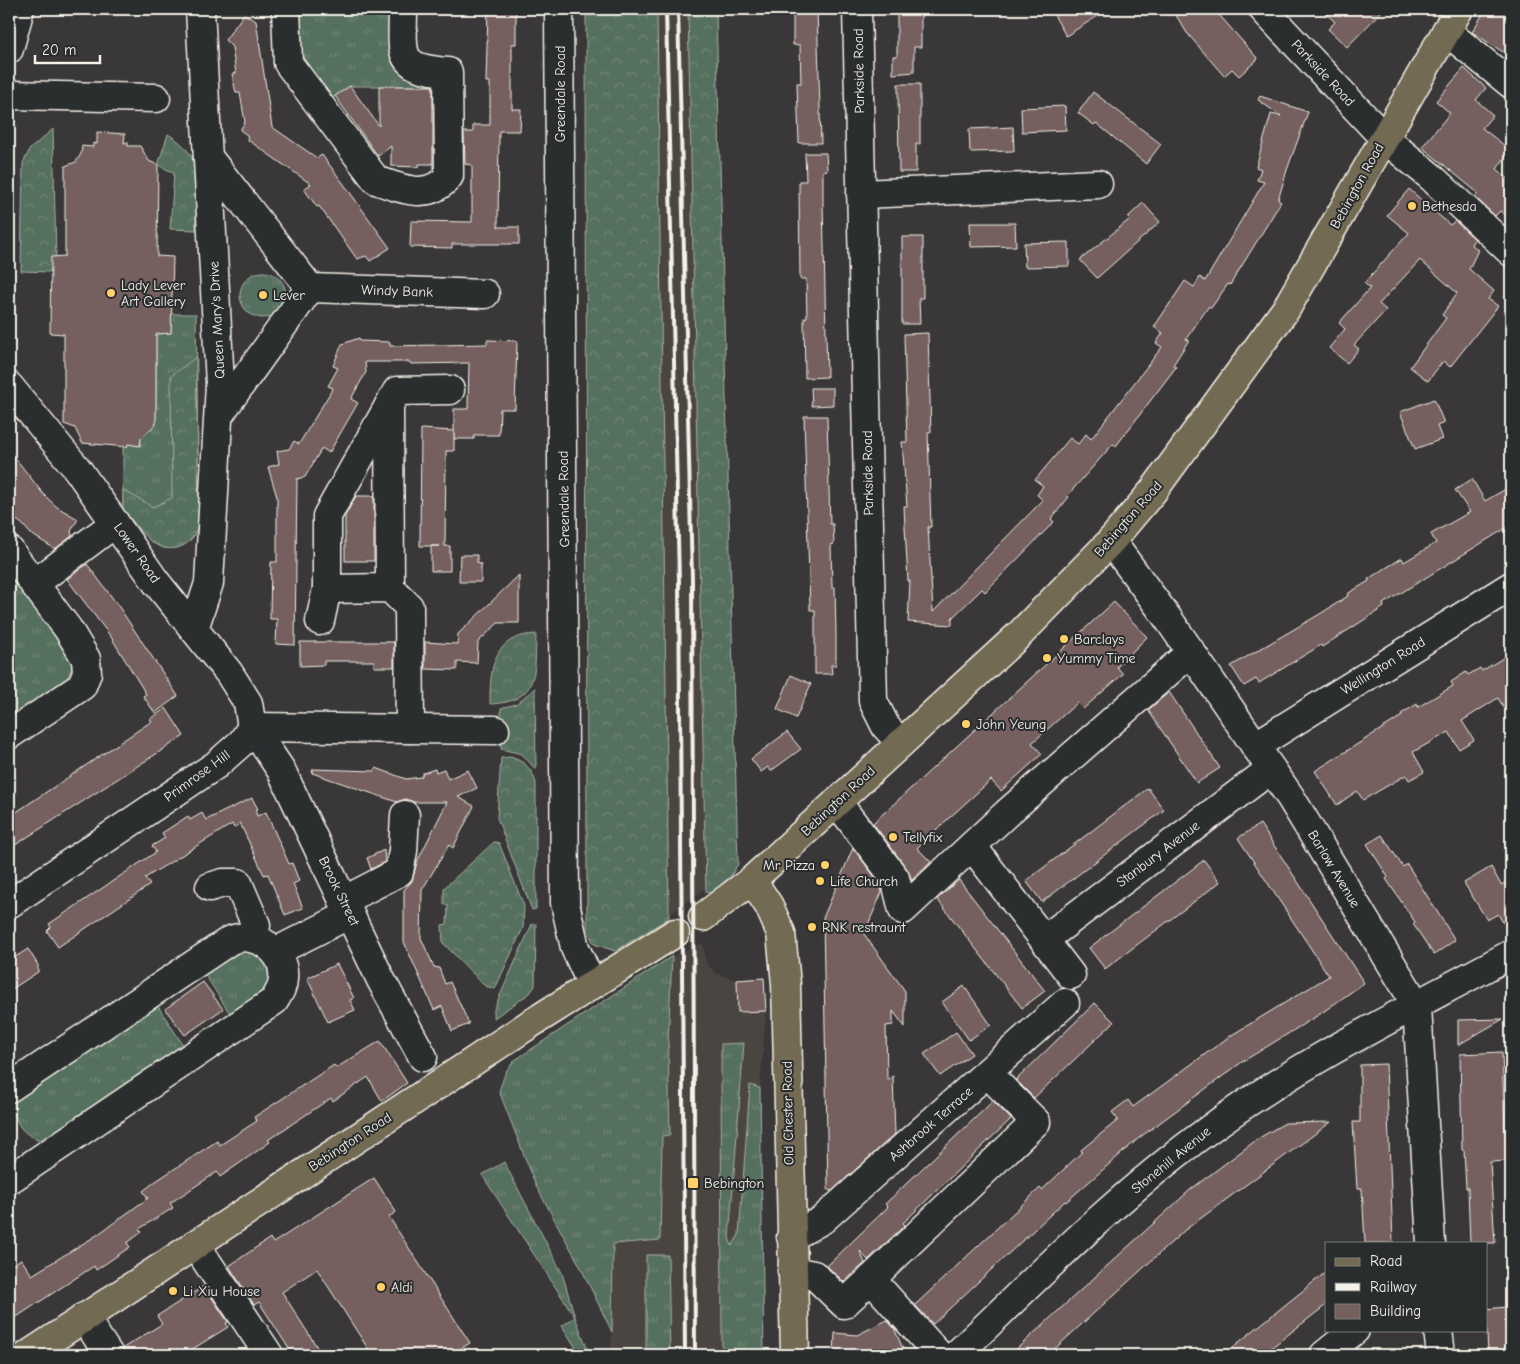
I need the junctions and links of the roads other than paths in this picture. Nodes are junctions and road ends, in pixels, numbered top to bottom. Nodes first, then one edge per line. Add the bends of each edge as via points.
1 (20, 9) edge
2 (200, 9) edge
3 (286, 9) edge
4 (403, 9) edge
5 (559, 9) edge
6 (857, 9) edge
7 (1262, 9) edge
8 (1452, 20) edge
9 (9, 49) edge
10 (1511, 84) edge
11 (9, 95) edge
12 (156, 98) dead end
13 (1384, 138) junction
14 (208, 157) junction
15 (1098, 184) dead end
16 (862, 194) junction
17 (1511, 252) edge
18 (310, 288) junction
19 (485, 294) dead end
20 (9, 386) edge
21 (450, 390) dead end
22 (389, 404) junction
23 (219, 415) junction
24 (115, 522) junction
25 (1110, 541) junction
26 (9, 550) edge
27 (34, 584) junction
28 (1511, 586) edge
29 (390, 588) junction
30 (327, 589) junction
31 (320, 621) dead end
32 (194, 629) junction
33 (1191, 652) junction
34 (252, 727) junction
35 (410, 729) junction
36 (496, 730) dead end
37 (9, 735) edge
38 (901, 743) junction
39 (1255, 746) junction
40 (1271, 769) junction
41 (837, 802) junction
42 (405, 815) dead end
43 (972, 846) junction
44 (752, 880) junction
45 (210, 888) dead end
46 (9, 904) edge
47 (347, 907) junction
48 (703, 917) dead end
49 (675, 933) dead end
50 (1045, 939) junction
51 (264, 946) junction
52 (1511, 954) edge
53 (1071, 975) dead end
54 (592, 985) junction
55 (1065, 1003) dead end
56 (1417, 1006) junction
57 (423, 1057) dead end
58 (988, 1074) junction
59 (9, 1088) edge
60 (9, 1180) edge
61 (791, 1237) junction
62 (1430, 1242) edge
63 (195, 1244) junction
64 (792, 1272) junction
65 (871, 1279) junction
66 (84, 1318) junction
67 (1353, 1332) edge
68 (1438, 1332) edge
69 (28, 1355) edge
70 (108, 1355) edge
71 (269, 1355) edge
72 (795, 1355) edge
73 (939, 1355) edge
74 (956, 1355) edge
75 (1324, 1355) edge
76 (1441, 1355) edge

1 - 9 street
2 - 14 street, Queen Mary's Drive
3 - 4 street via 288,63 376,180 397,188 423,192 441,186 448,176 448,72 425,70 410,64 403,52
5 - 54 street, Greendale Road via 566,903 576,948
6 - 16 street, Parkside Road
7 - 13 street, Parkside Road
8 - 10 street
8 - 13 main road, Bebington Road
11 - 12 street
13 - 17 street, Parkside Road
13 - 25 main road, Bebington Road via 1286,309 1153,491
14 - 18 street
14 - 23 street, Queen Mary's Drive
15 - 16 street
16 - 38 street, Parkside Road via 873,701 886,727
18 - 19 street, Windy Bank
18 - 23 street
20 - 24 street, Lower Road via 78,470
21 - 22 street via 397,390
22 - 29 street
22 - 30 street via 327,516
23 - 32 street, Queen Mary's Drive via 209,583
24 - 27 street
24 - 32 street, Lower Road via 156,582
25 - 33 street, Barlow Avenue
25 - 38 main road, Bebington Road via 1019,635
26 - 27 street
27 - 37 street via 86,659 87,673 82,686
28 - 39 street, Wellington Road
29 - 30 street
29 - 35 street via 408,607
30 - 31 street
32 - 34 street, Lower Road via 248,702
33 - 39 street, Barlow Avenue
33 - 43 street
34 - 35 street
34 - 46 street, Primrose Hill via 242,742 216,765
34 - 47 street, Brook Street via 281,770
35 - 36 street
38 - 41 main road, Bebington Road
39 - 40 street, Barlow Avenue
40 - 50 street, Stanbury Avenue
40 - 56 street, Barlow Avenue
41 - 43 street via 895,878 903,910
41 - 44 main road, Bebington Road
42 - 47 street via 404,851 399,872
43 - 50 street
44 - 48 main road, Bebington Road
44 - 61 main road, Old Chester Road via 781,933 786,984
45 - 51 street via 223,883 238,883
47 - 51 street
47 - 57 street, Brook Street via 381,980
49 - 54 main road, Bebington Road
50 - 53 street
51 - 59 street via 235,938 229,941
51 - 60 street via 282,967 284,979 274,1001
52 - 56 street, Stonehill Avenue
54 - 63 main road, Bebington Road
55 - 58 street, Ashbrook Terrace
56 - 62 street, Barlow Avenue
56 - 74 street, Stonehill Avenue via 1314,1061 1207,1130 1132,1192
58 - 61 street, Ashbrook Terrace via 822,1220
58 - 65 street via 1036,1122
61 - 64 main road, Old Chester Road
63 - 66 main road, Bebington Road
63 - 71 street
64 - 65 street via 814,1275 844,1304
64 - 72 main road, Old Chester Road
65 - 73 street
66 - 69 main road, Bebington Road
66 - 70 street
67 - 75 street
68 - 76 street

